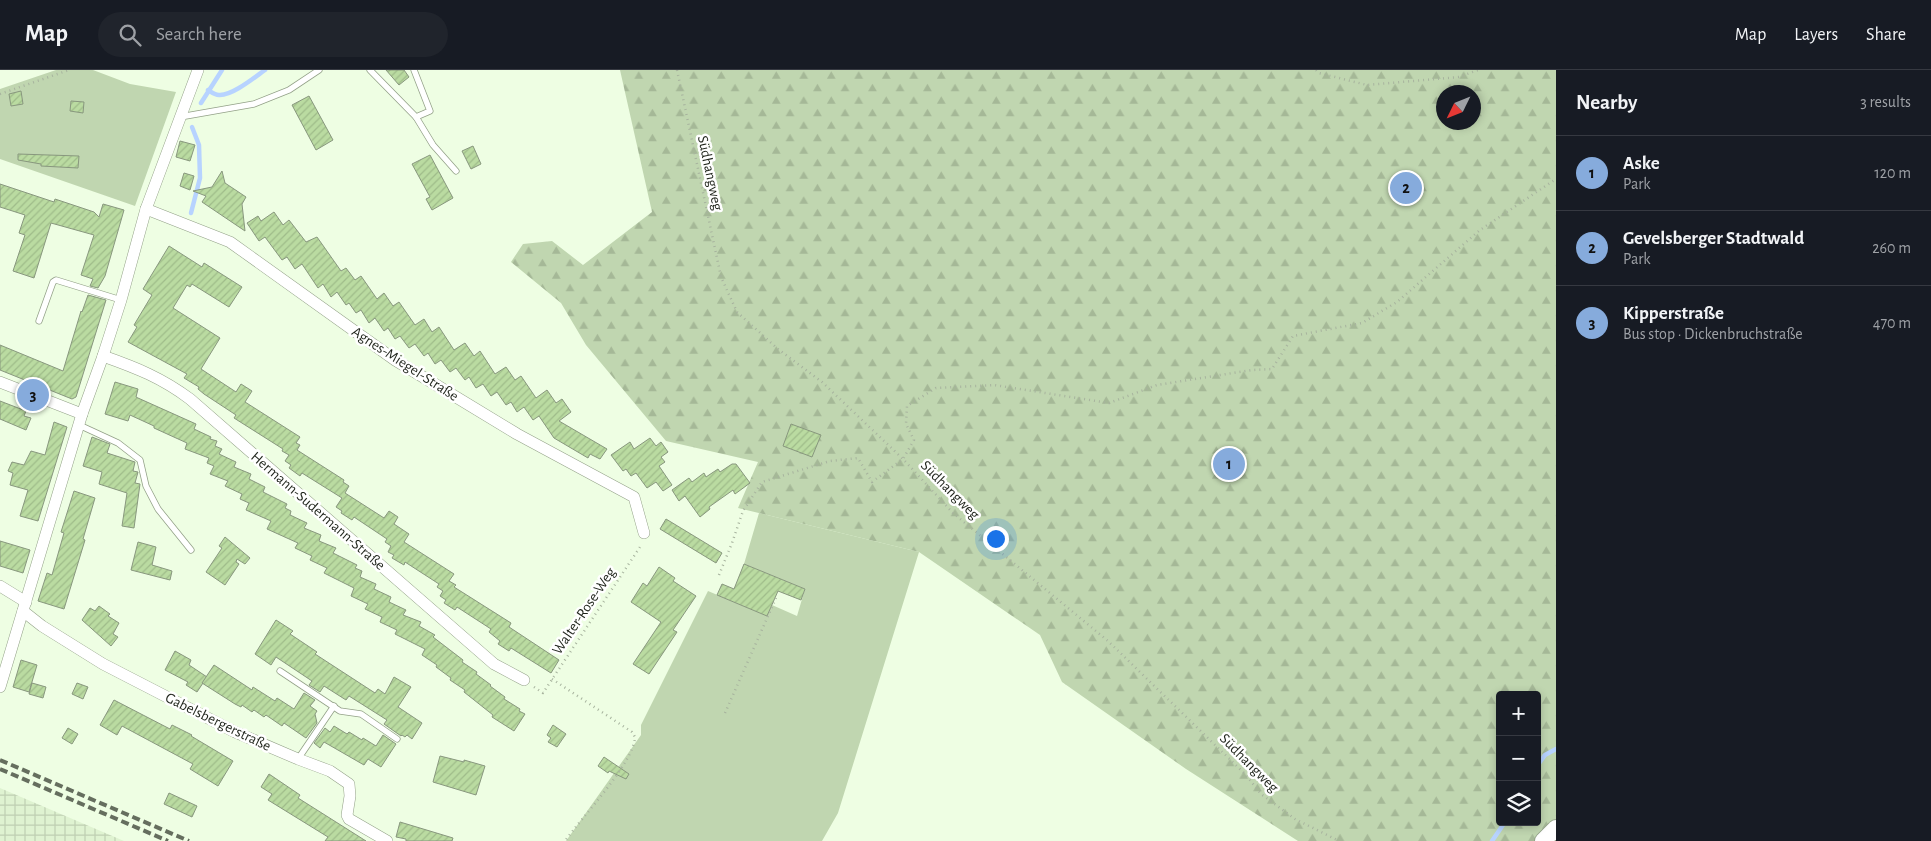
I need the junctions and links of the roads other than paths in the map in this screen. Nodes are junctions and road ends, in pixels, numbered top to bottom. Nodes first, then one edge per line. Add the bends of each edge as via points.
1 (198, 70) edge
2 (319, 70) edge
3 (370, 70) edge
4 (414, 70) edge
5 (180, 117) junction
6 (416, 117) junction
7 (456, 171) dead end
8 (146, 209) junction
9 (121, 300) junction
10 (39, 321) dead end
11 (104, 356) junction
12 (0, 382) edge
13 (80, 419) junction
14 (643, 538) road end
15 (190, 550) dead end
16 (0, 586) edge
17 (24, 607) junction
18 (280, 671) dead end
19 (524, 680) dead end
20 (0, 687) edge
21 (334, 706) junction
22 (398, 740) dead end
23 (298, 759) junction
24 (1556, 828) edge
25 (387, 841) edge
26 (1542, 841) edge

1 - 5 street
2 - 5 lane via 289,90 254,104
3 - 6 lane
4 - 6 lane via 430,111
5 - 8 street
6 - 7 lane via 432,145
8 - 9 street
8 - 14 street, Agnes-Miegel-Straße via 230,242 394,360 517,434 634,498
9 - 10 lane via 56,280
9 - 11 street
11 - 13 street
11 - 19 street, Hermann-Sudermann-Straße via 168,383 190,399 494,664
12 - 13 street
13 - 15 lane via 140,460 146,486 158,509
13 - 17 street
16 - 17 street, Gabelsbergerstraße
17 - 20 street
17 - 23 street, Gabelsbergerstraße via 42,626 103,664 235,732
18 - 21 lane
21 - 22 lane via 340,711 360,714
21 - 23 lane
23 - 25 street, Gabelsbergerstraße via 330,771 349,784 347,814 350,819
24 - 26 street

